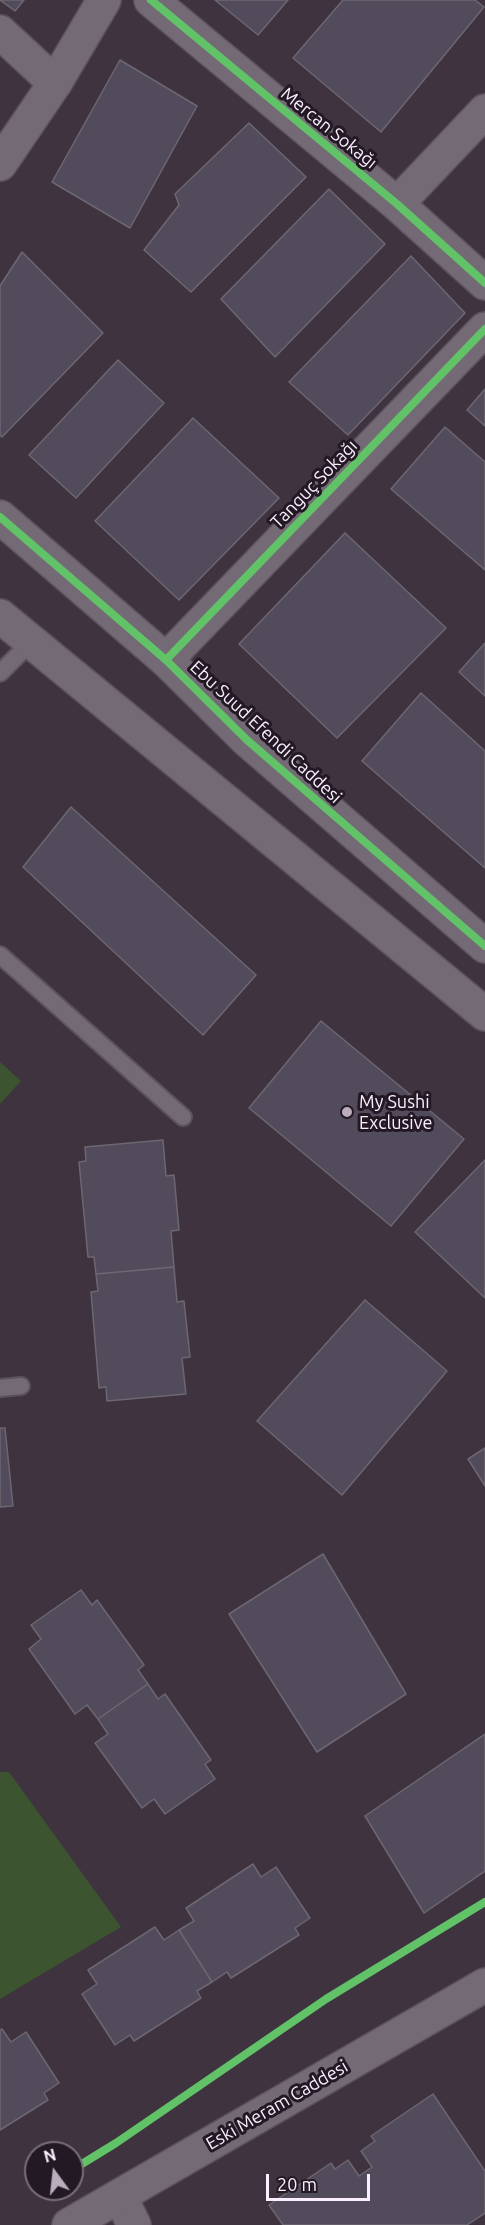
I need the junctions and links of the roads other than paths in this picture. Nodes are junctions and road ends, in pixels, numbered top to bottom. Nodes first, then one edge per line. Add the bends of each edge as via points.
1 (104, 0) edge
2 (151, 0) edge
3 (0, 32) edge
4 (55, 83) junction
5 (485, 111) edge
6 (0, 164) edge
7 (397, 204) junction
8 (485, 283) edge
9 (485, 329) edge
10 (0, 517) edge
11 (0, 616) edge
12 (31, 642) junction
13 (166, 660) junction
14 (0, 673) edge
15 (481, 935) edge
16 (0, 955) edge
17 (485, 1014) edge
18 (183, 1117) dead end
19 (21, 1386) dead end
20 (0, 1388) edge
21 (485, 1984) edge
22 (120, 2196) junction
23 (69, 2225) edge
24 (134, 2225) edge

1 - 4 street
2 - 7 street, Mercan Sokağı
3 - 4 street
4 - 6 street
5 - 7 street
7 - 8 street, Mercan Sokağı
9 - 13 street, Tanguç Sokağı
10 - 13 street, Ebu Suud Efendi Caddesi
11 - 12 street
12 - 14 lane
12 - 17 street
13 - 15 street, Ebu Suud Efendi Caddesi via 247,740
16 - 18 lane
19 - 20 lane
21 - 22 street, Eski Meram Caddesi
22 - 23 street, Eski Meram Caddesi
22 - 24 street

